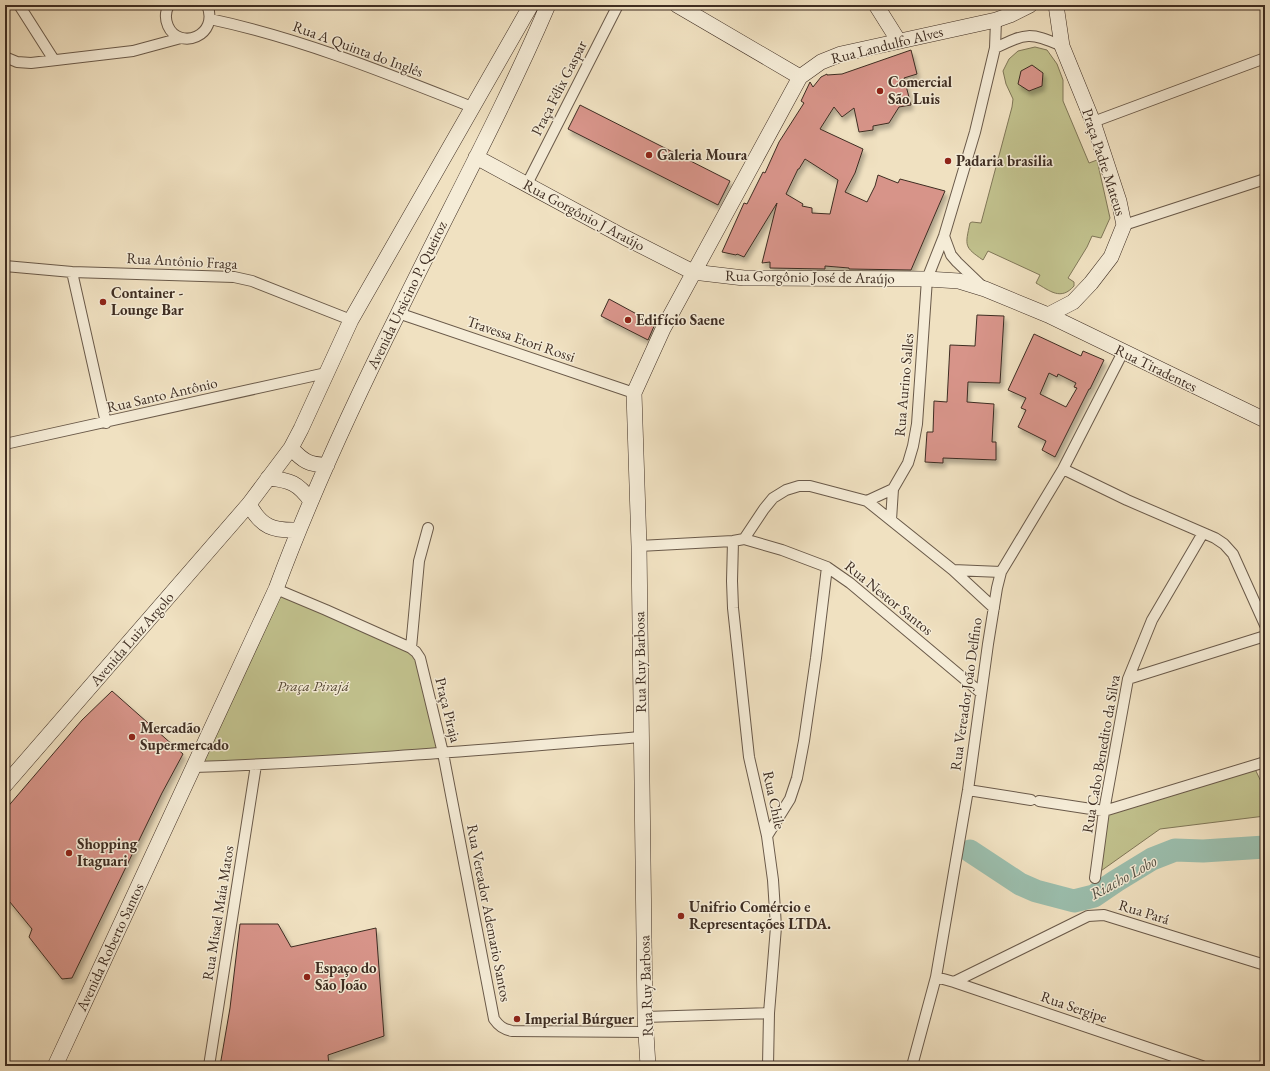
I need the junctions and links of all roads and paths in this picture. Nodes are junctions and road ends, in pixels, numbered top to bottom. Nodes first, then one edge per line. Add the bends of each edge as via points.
1 (19, 5) edge
2 (169, 5) edge
3 (207, 5) edge
4 (531, 5) edge
5 (548, 5) edge
6 (618, 5) edge
7 (677, 5) edge
8 (876, 5) edge
9 (1030, 5) edge
10 (1056, 5) edge
11 (210, 19) junction
12 (996, 20) junction
13 (181, 38) junction
14 (898, 40) junction
15 (1062, 46) junction
16 (995, 48) junction
17 (5, 57) edge
18 (1265, 58) edge
19 (54, 60) junction
20 (800, 77) junction
21 (472, 107) junction
22 (1093, 122) junction
23 (476, 157) junction
24 (1265, 179) edge
25 (527, 184) junction
26 (1124, 225) junction
27 (944, 236) junction
28 (5, 266) edge
29 (72, 272) junction
30 (693, 272) junction
31 (927, 279) junction
32 (985, 289) junction
33 (398, 313) junction
34 (1048, 315) junction
35 (351, 320) junction
36 (1123, 352) junction
37 (326, 373) junction
38 (634, 393) junction
39 (1265, 420) edge
40 (106, 423) junction
41 (5, 444) edge
42 (291, 448) junction
43 (327, 465) junction
44 (1063, 469) junction
45 (268, 478) junction
46 (893, 489) junction
47 (253, 498) junction
48 (312, 501) junction
49 (867, 501) junction
50 (891, 520) junction
51 (428, 528) dead end
52 (298, 530) junction
53 (1203, 533) junction
54 (744, 539) junction
55 (733, 541) junction
56 (639, 546) junction
57 (827, 567) junction
58 (953, 570) junction
59 (1001, 572) junction
60 (276, 589) junction
61 (994, 608) junction
62 (1265, 625) edge
63 (1265, 636) edge
64 (411, 648) junction
65 (1128, 679) junction
66 (981, 693) junction
67 (641, 737) junction
68 (443, 753) junction
69 (1265, 762) edge
70 (256, 765) junction
71 (194, 767) junction
72 (5, 785) edge
73 (968, 790) junction
74 (1104, 811) junction
75 (767, 836) junction
76 (1095, 878) dead end
77 (1265, 965) edge
78 (936, 977) junction
79 (954, 982) junction
80 (769, 1013) junction
81 (646, 1025) junction
82 (55, 1066) edge
83 (209, 1066) edge
84 (648, 1066) edge
85 (768, 1066) edge
86 (912, 1066) edge
87 (1202, 1066) edge

1 - 19 street
2 - 13 street via 166,22 169,29
3 - 11 street
4 - 21 street, Avenida Ursicino P. Queiroz
5 - 23 street, Avenida Ursicino P. Queiroz
6 - 25 street, Praça Félix Gaspar
7 - 20 street
8 - 14 street
9 - 12 street, Rua Landulfo Alves
10 - 15 street, Praça Padre Mateus
11 - 13 street via 203,33 189,39
11 - 21 street, Rua A Quinta do Inglês via 304,44
12 - 14 street, Rua Landulfo Alves
12 - 16 street
13 - 19 street via 133,51
14 - 20 street, Rua Landulfo Alves via 840,54 821,62
15 - 16 street via 1027,35
15 - 22 street, Praça Padre Mateus
16 - 27 street via 975,132
17 - 19 street via 17,62 32,63
18 - 22 street
20 - 30 street, Rua Landulfo Alves
21 - 35 street, Avenida Ursicino P. Queiroz
22 - 26 street, Praça Padre Mateus via 1119,201
23 - 25 street, Rua Gorgônio J Araújo
23 - 33 street, Avenida Ursicino P. Queiroz
24 - 26 street
25 - 30 street, Rua Gorgônio J Araújo
26 - 34 street, Praça Padre Mateus via 1111,257 1091,283 1073,302
27 - 31 street
27 - 32 street via 956,262
28 - 29 street, Rua Antônio Fraga
29 - 35 street, Rua Antônio Fraga via 234,277 252,281
29 - 40 street
30 - 31 street, Rua Gorgônio José de Araújo via 744,278
30 - 38 street, Rua Ruy Barbosa via 662,329
31 - 32 street via 959,281
31 - 46 street, Rua Aurino Salles via 917,424 908,463
32 - 34 street
33 - 38 street, Travessa Etori Rossi
33 - 43 street, Avenida Ursicino P. Queiroz
34 - 36 street, Rua Tiradentes
35 - 37 street, Avenida Ursicino P. Queiroz
36 - 39 street, Rua Tiradentes
36 - 44 street, Rua Vereador João Delfino
37 - 40 street, Rua Santo Antônio
37 - 42 street, Avenida Ursicino P. Queiroz
38 - 56 street, Rua Ruy Barbosa
40 - 41 street, Rua Santo Antônio
42 - 43 street via 308,463
42 - 45 street, Avenida Ursicino P. Queiroz
43 - 48 street, Avenida Ursicino P. Queiroz
44 - 53 street
44 - 59 street, Rua Vereador João Delfino
45 - 47 street, Avenida Ursicino P. Queiroz
45 - 48 street via 293,483
46 - 49 street
46 - 50 street, Rua Aurino Salles
47 - 52 street via 255,515 264,523 272,528
47 - 72 street, Avenida Luiz Argolo
48 - 52 street, Avenida Ursicino P. Queiroz
49 - 50 street
49 - 54 street via 810,486 786,490 764,509
50 - 58 street
51 - 64 street via 420,561
52 - 60 street, Avenida Ursicino P. Queiroz
53 - 62 street via 1224,544 1233,554
53 - 65 street, Rua Cabo Benedito da Silva via 1152,620
54 - 55 street
54 - 57 street, Rua Nestor Santos
55 - 56 street
55 - 75 street, Rua Chile via 732,581 744,715
56 - 67 street, Rua Ruy Barbosa
57 - 66 street, Rua Nestor Santos via 850,582
57 - 75 street via 797,778 790,799
58 - 59 street
58 - 61 street
59 - 61 street, Rua Vereador João Delfino
60 - 64 street
60 - 71 street, Avenida Roberto Santos
61 - 66 street, Rua Vereador João Delfino
63 - 65 street
64 - 68 street, Praça Piraja via 420,658
65 - 74 street, Rua Cabo Benedito da Silva
66 - 73 street, Rua Vereador João Delfino
67 - 68 street
67 - 81 street, Rua Ruy Barbosa
68 - 70 street, Praça Piraja
68 - 81 street, Rua Vereador Ademario Santos via 494,1019 498,1025 512,1031
69 - 74 street
70 - 71 street, Praça Piraja
70 - 83 street, Rua Misael Maia Matos
71 - 82 street, Avenida Roberto Santos
73 - 74 street
73 - 78 street, Rua Vereador João Delfino
74 - 76 street, Rua Cabo Benedito da Silva
75 - 80 street, Rua Chile via 776,927
77 - 79 street, Rua Pará via 1097,915 1088,916
78 - 79 street, Rua Sergipe
78 - 86 street, Rua Vereador João Delfino
79 - 87 street, Rua Sergipe
80 - 81 street
80 - 85 street, Rua Chile
81 - 84 street, Rua Ruy Barbosa

